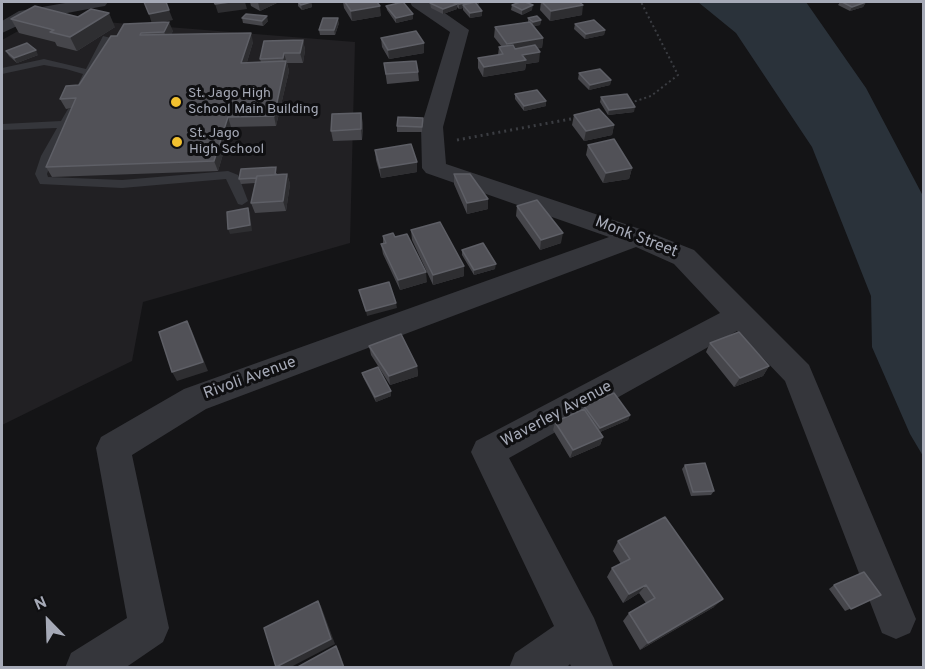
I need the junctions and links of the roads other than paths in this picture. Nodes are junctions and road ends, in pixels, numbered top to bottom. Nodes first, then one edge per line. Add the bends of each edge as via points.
1 (99, 2) edge
2 (418, 2) edge
3 (2, 28) edge
4 (106, 38) dead end
5 (2, 71) edge
6 (88, 73) junction
7 (78, 96) edge
8 (73, 108) edge
9 (66, 124) junction
10 (2, 127) edge
11 (242, 201) dead end
12 (637, 237) junction
13 (741, 315) junction
14 (896, 619) dead end
15 (586, 650) edge
16 (124, 657) edge
17 (86, 668) edge
18 (530, 668) edge

1 - 3 street via 25,15
2 - 12 street, Monk Street via 460,30 432,127 434,168
4 - 6 lane
5 - 6 lane via 44,62
6 - 7 lane
8 - 9 lane
9 - 10 lane
9 - 11 lane via 47,156 41,174 44,181 122,184 228,175 234,178
12 - 13 street, Monk Street via 684,257
12 - 16 street, Rivoli Avenue via 195,399 113,448 149,628
13 - 14 street, Monk Street via 798,375
13 - 15 street, Waverley Avenue via 488,452
15 - 18 street
16 - 17 street, Rivoli Avenue

